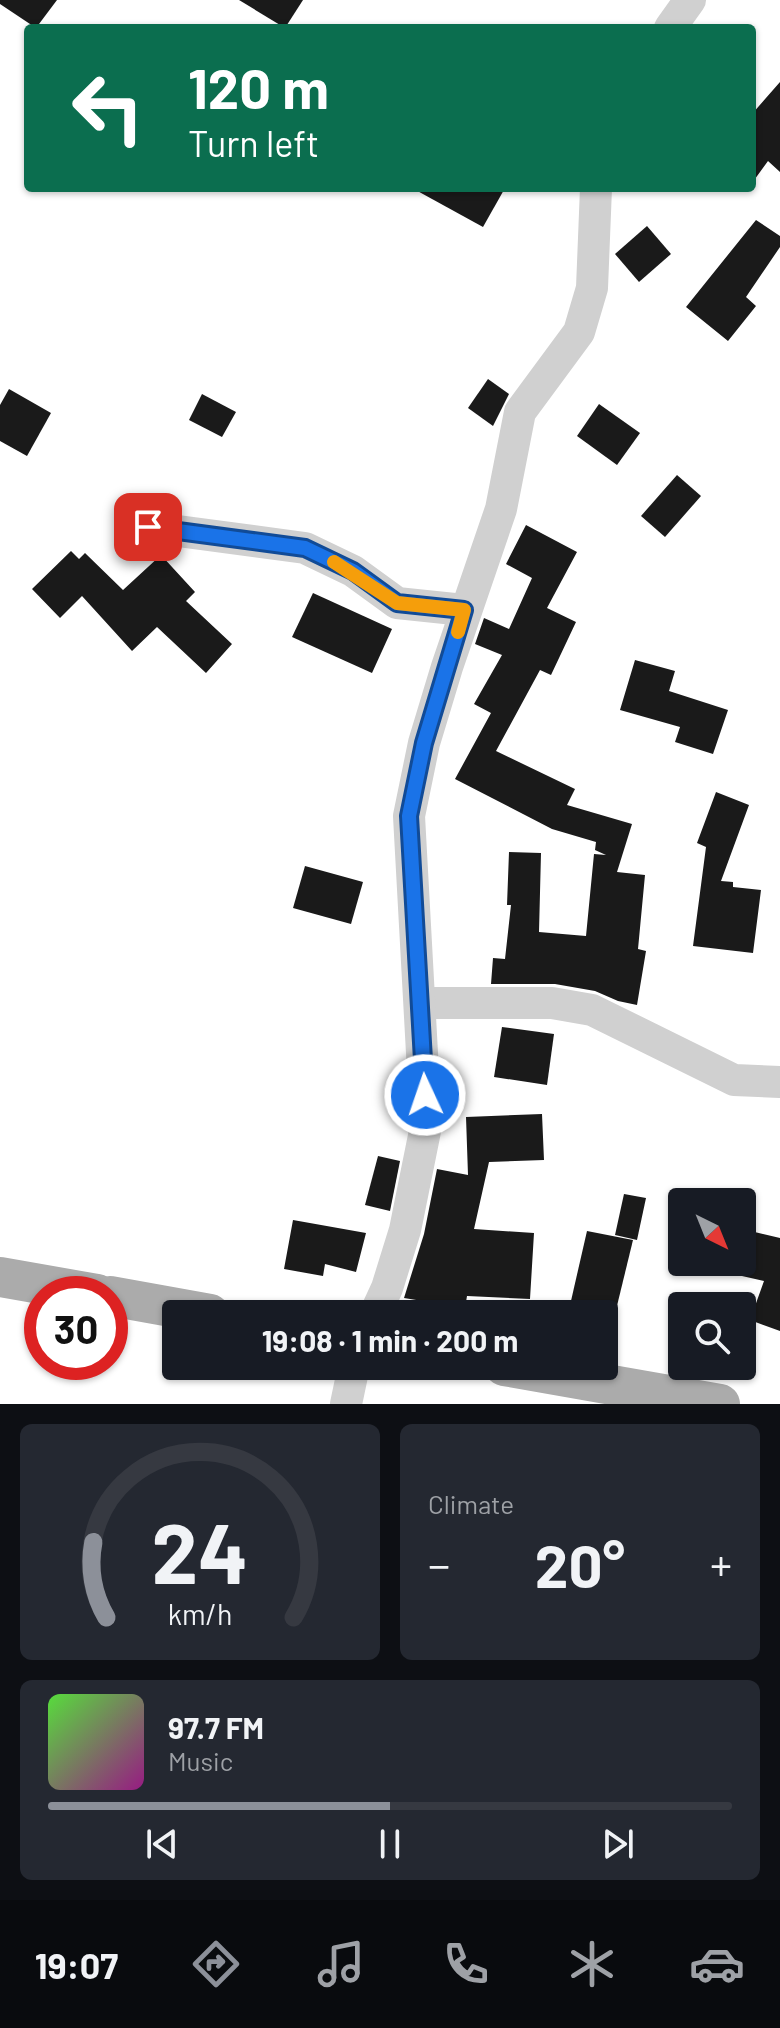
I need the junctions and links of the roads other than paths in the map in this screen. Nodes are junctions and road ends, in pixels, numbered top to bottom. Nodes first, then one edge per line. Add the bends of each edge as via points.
1 (690, 0) edge
2 (673, 24) edge
3 (596, 192) edge
4 (148, 527) dead end
5 (464, 610) junction
6 (420, 1003) junction
7 (780, 1082) edge
8 (0, 1277) edge
9 (24, 1281) edge
10 (128, 1299) edge
11 (381, 1300) edge
12 (162, 1305) edge
13 (351, 1380) edge
14 (572, 1380) edge
15 (669, 1400) edge
16 (346, 1404) edge
17 (720, 1404) edge

1 - 2 street
3 - 5 street via 592,288 579,332 520,412 501,509
4 - 5 street via 305,548 353,571 397,603
5 - 6 street via 424,743 409,816
6 - 7 street via 552,1003 592,1010 734,1080
6 - 11 street via 426,1126 405,1230
8 - 9 main road
10 - 12 main road
13 - 16 street
14 - 15 main road
15 - 17 main road

